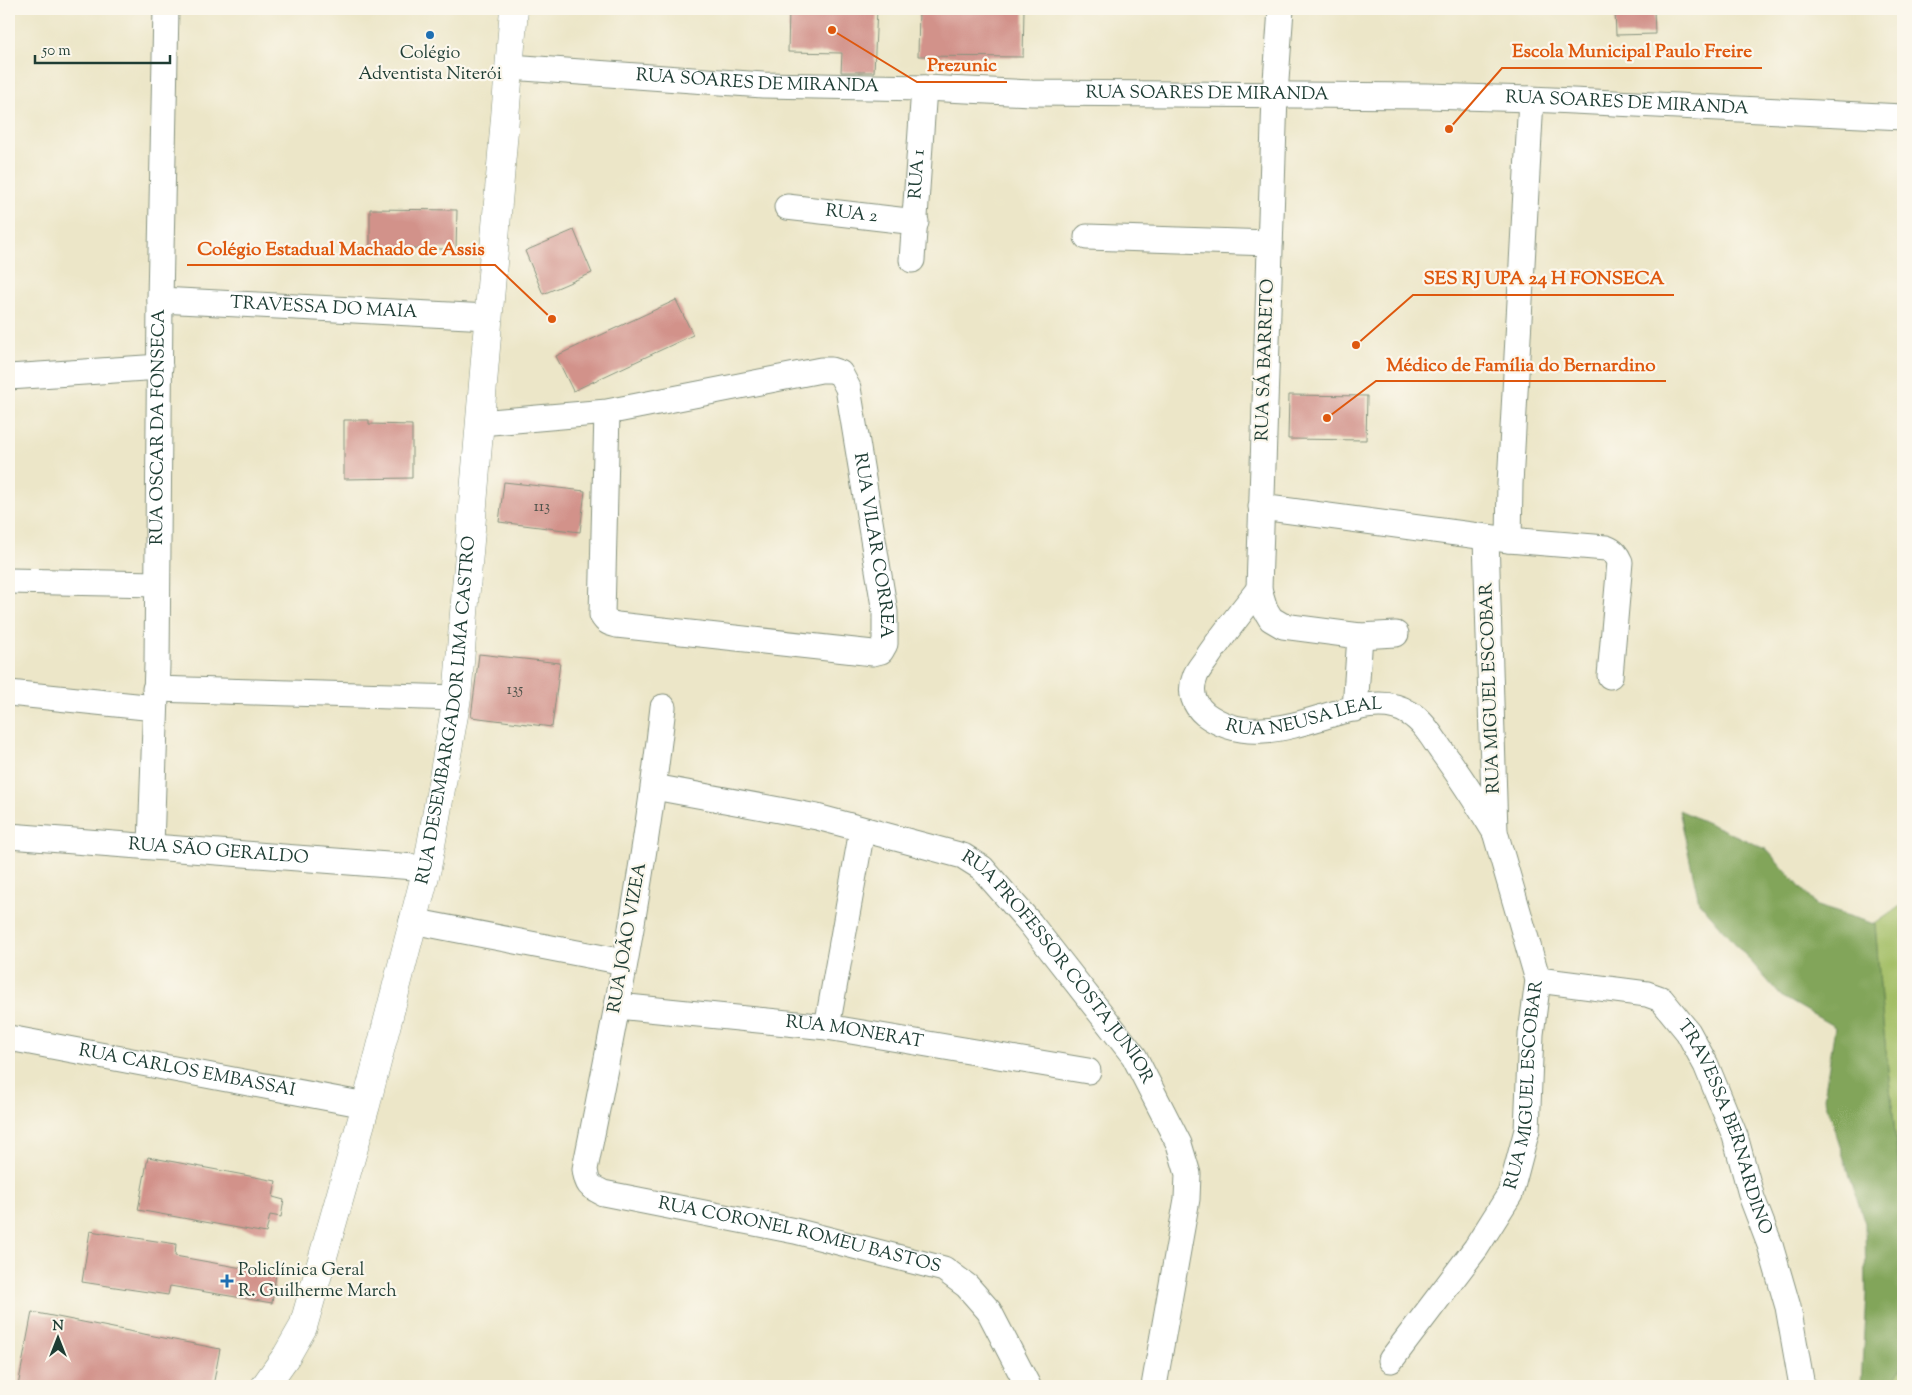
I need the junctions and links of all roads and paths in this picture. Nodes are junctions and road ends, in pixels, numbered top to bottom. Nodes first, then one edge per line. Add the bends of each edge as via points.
1 (166, 9) edge
2 (514, 9) edge
3 (1281, 9) edge
4 (510, 67) junction
5 (924, 88) junction
6 (1275, 95) junction
7 (1530, 99) junction
8 (1903, 117) edge
9 (787, 207) dead end
10 (916, 222) junction
11 (1087, 238) dead end
12 (1270, 242) junction
13 (912, 260) dead end
14 (160, 300) junction
15 (488, 317) junction
16 (160, 367) junction
17 (9, 377) edge
18 (607, 412) junction
19 (480, 424) junction
20 (1261, 507) junction
21 (1498, 539) junction
22 (9, 581) edge
23 (157, 584) junction
24 (1259, 589) junction
25 (1396, 634) dead end
26 (1360, 636) junction
27 (1610, 676) dead end
28 (9, 693) edge
29 (155, 698) junction
30 (457, 698) junction
31 (663, 707) dead end
32 (1355, 709) junction
33 (654, 787) junction
34 (862, 830) junction
35 (1495, 832) junction
36 (9, 836) edge
37 (151, 846) junction
38 (427, 868) junction
39 (412, 921) junction
40 (624, 962) junction
41 (1538, 980) junction
42 (618, 1006) junction
43 (827, 1027) junction
44 (9, 1038) edge
45 (1088, 1070) dead end
46 (366, 1105) junction
47 (585, 1169) joint
48 (1391, 1360) dead end
49 (265, 1386) edge
50 (1028, 1386) edge
51 (1154, 1386) edge
52 (1802, 1386) edge

1 - 14 street, RUA OSCAR DA FONSECA
2 - 4 main road, RUA DESEMBARGADOR LIMA CASTRO
3 - 6 street, RUA SÁ BARRETO
4 - 5 street, RUA SOARES DE MIRANDA via 763,85
4 - 15 main road, RUA DESEMBARGADOR LIMA CASTRO
5 - 6 street, RUA SOARES DE MIRANDA via 1032,93
5 - 10 street, RUA 1
6 - 7 street, RUA SOARES DE MIRANDA
6 - 12 street, RUA SÁ BARRETO
7 - 8 street, RUA SOARES DE MIRANDA
7 - 21 street, RUA MIGUEL ESCOBAR via 1510,484
9 - 10 street, RUA 2
10 - 13 street, RUA 1
11 - 12 street
12 - 20 street, RUA SÁ BARRETO
14 - 15 street, TRAVESSA DO MAIA
14 - 16 street, RUA OSCAR DA FONSECA
15 - 19 main road, RUA DESEMBARGADOR LIMA CASTRO
16 - 17 street
16 - 23 street, RUA OSCAR DA FONSECA
18 - 18 street, RUA VILAR CORREA via 821,370 840,373 848,388 885,612 885,644 881,651 873,653 617,625 604,620
18 - 19 street, RUA VILAR CORREA
19 - 30 main road, RUA DESEMBARGADOR LIMA CASTRO
20 - 21 street
20 - 24 street, RUA SÁ BARRETO
21 - 27 street via 1606,548 1617,555 1620,562
21 - 35 street, RUA MIGUEL ESCOBAR
22 - 23 street
23 - 29 street, RUA OSCAR DA FONSECA
24 - 26 street, RUA SÁ BARRETO via 1271,619 1283,626
24 - 32 street, RUA NEUSA LEAL via 1195,676 1193,693 1198,708 1232,727 1255,731 1291,727
25 - 26 street, RUA SÁ BARRETO
26 - 32 street
28 - 29 street
29 - 30 street
29 - 37 street, RUA OSCAR DA FONSECA
30 - 38 main road, RUA DESEMBARGADOR LIMA CASTRO
31 - 33 street, RUA JOÃO VIZEA
32 - 35 street, RUA NEUSA LEAL via 1392,706 1409,713 1427,729
33 - 34 street, RUA PROFESSOR COSTA JUNIOR via 817,817
33 - 40 street, RUA JOÃO VIZEA
34 - 43 street
34 - 51 street, RUA PROFESSOR COSTA JUNIOR via 963,856 982,868 1030,923 1134,1056 1166,1116 1188,1174 1187,1199
35 - 41 street, RUA MIGUEL ESCOBAR
36 - 37 street, RUA SÃO GERALDO
37 - 38 street, RUA SÃO GERALDO
38 - 39 main road, RUA DESEMBARGADOR LIMA CASTRO
39 - 40 street
39 - 46 main road, RUA DESEMBARGADOR LIMA CASTRO
40 - 42 street, RUA JOÃO VIZEA
41 - 48 street, RUA MIGUEL ESCOBAR via 1531,1034 1527,1130 1510,1194 1476,1248
41 - 52 street, TRAVESSA BERNARDINO via 1647,994 1661,999 1688,1032 1706,1065 1735,1136 1788,1307
42 - 43 street, RUA MONERAT
42 - 47 street, RUA JOÃO VIZEA
43 - 45 street, RUA MONERAT
44 - 46 street, RUA CARLOS EMBASSAI
46 - 49 main road, RUA DESEMBARGADOR LIMA CASTRO via 303,1327
47 - 50 street, RUA CORONEL ROMEU BASTOS via 590,1187 604,1193 795,1231 944,1269 967,1286 989,1311

